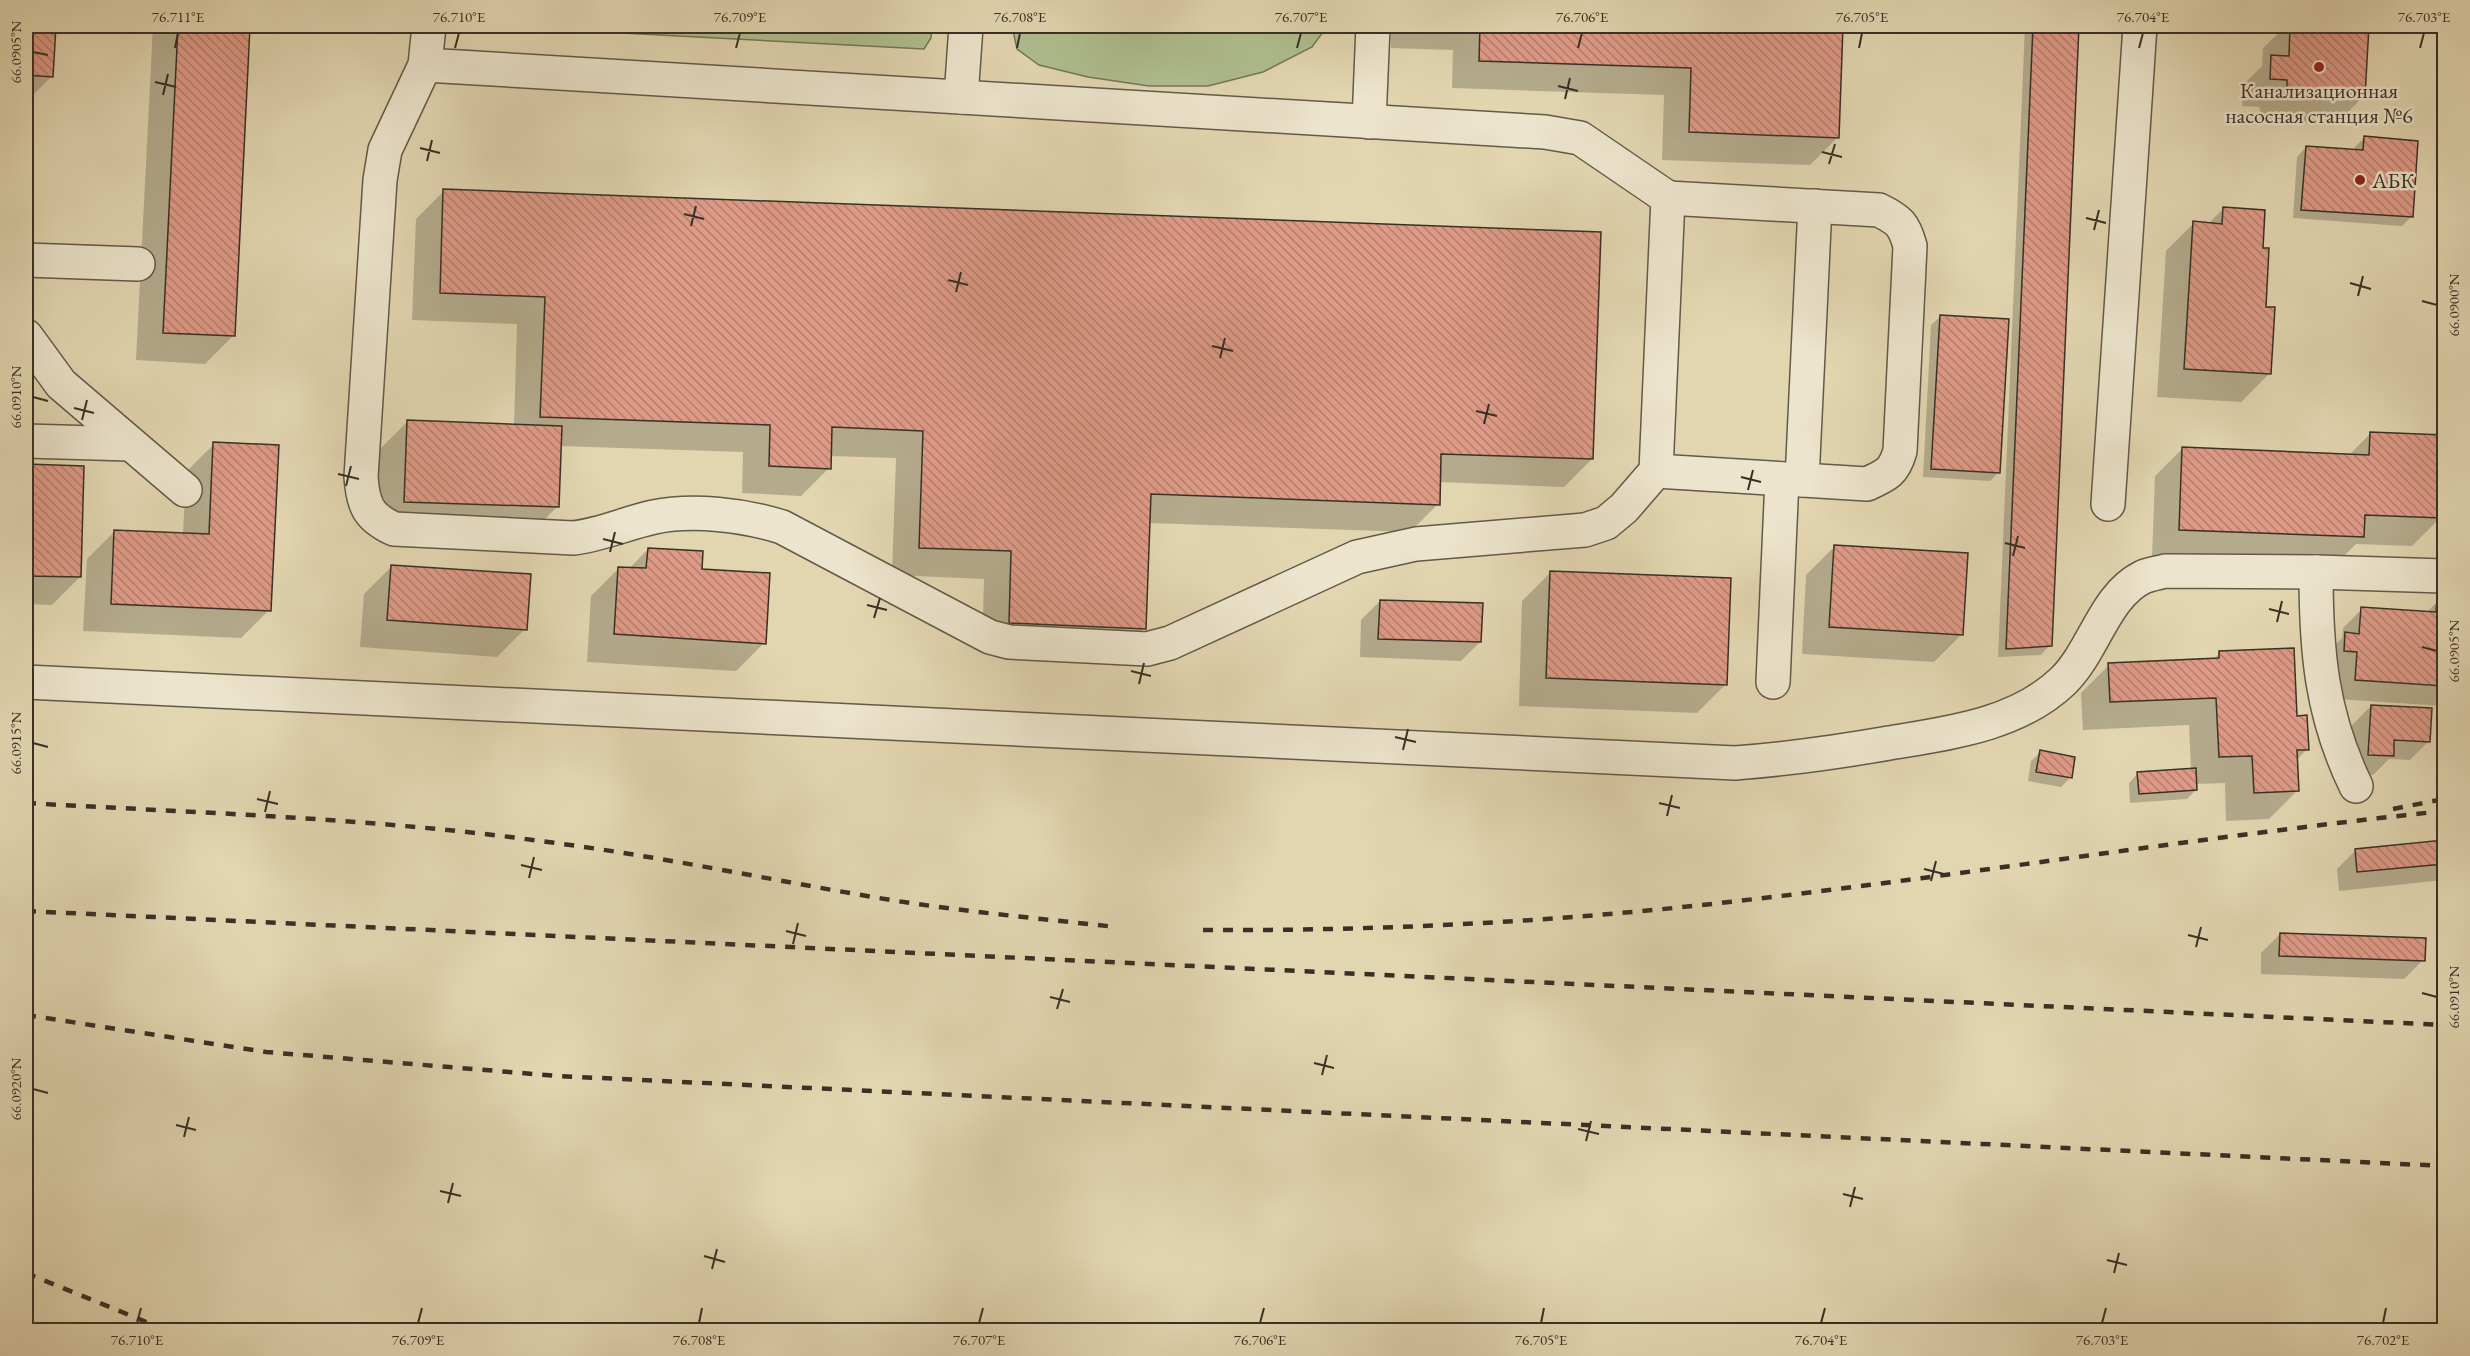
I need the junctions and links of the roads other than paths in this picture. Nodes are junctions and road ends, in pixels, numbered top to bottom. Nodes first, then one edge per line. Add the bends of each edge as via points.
1 (429, 26) edge
2 (966, 26) edge
3 (1373, 26) edge
4 (2140, 26) edge
5 (426, 65) junction
6 (961, 97) junction
7 (1369, 122) junction
8 (1668, 198) junction
9 (1815, 206) junction
10 (26, 260) edge
11 (138, 264) dead end
12 (26, 336) edge
13 (26, 441) edge
14 (130, 444) junction
15 (1656, 471) junction
16 (1792, 480) junction
17 (185, 490) dead end
18 (2108, 504) dead end
19 (2316, 572) junction
20 (2445, 576) edge
21 (26, 682) edge
22 (1773, 682) dead end
23 (2356, 786) dead end

1 - 5 lane
2 - 6 lane
3 - 7 lane
4 - 18 lane
5 - 6 lane
5 - 15 lane via 385,150 379,192 361,477 367,509 378,521 394,529 573,538 676,513 754,518 782,527 990,637 1009,642 1147,649 1170,643 1357,557 1416,544 1585,530 1606,523
6 - 7 lane
7 - 8 lane via 1545,132 1580,138
8 - 9 lane
8 - 15 lane
9 - 16 lane
9 - 16 lane via 1879,210 1905,228 1910,246 1900,451 1896,465 1886,476 1867,484
10 - 11 lane
12 - 14 lane via 61,384
13 - 14 lane
14 - 17 lane
15 - 16 lane
16 - 22 lane
19 - 20 lane
19 - 21 lane via 2165,571 2142,578 2113,603 2079,663 2056,687 2023,709 1988,723 1927,737 1821,755 1735,763
19 - 23 lane via 2316,628 2323,688 2341,755

